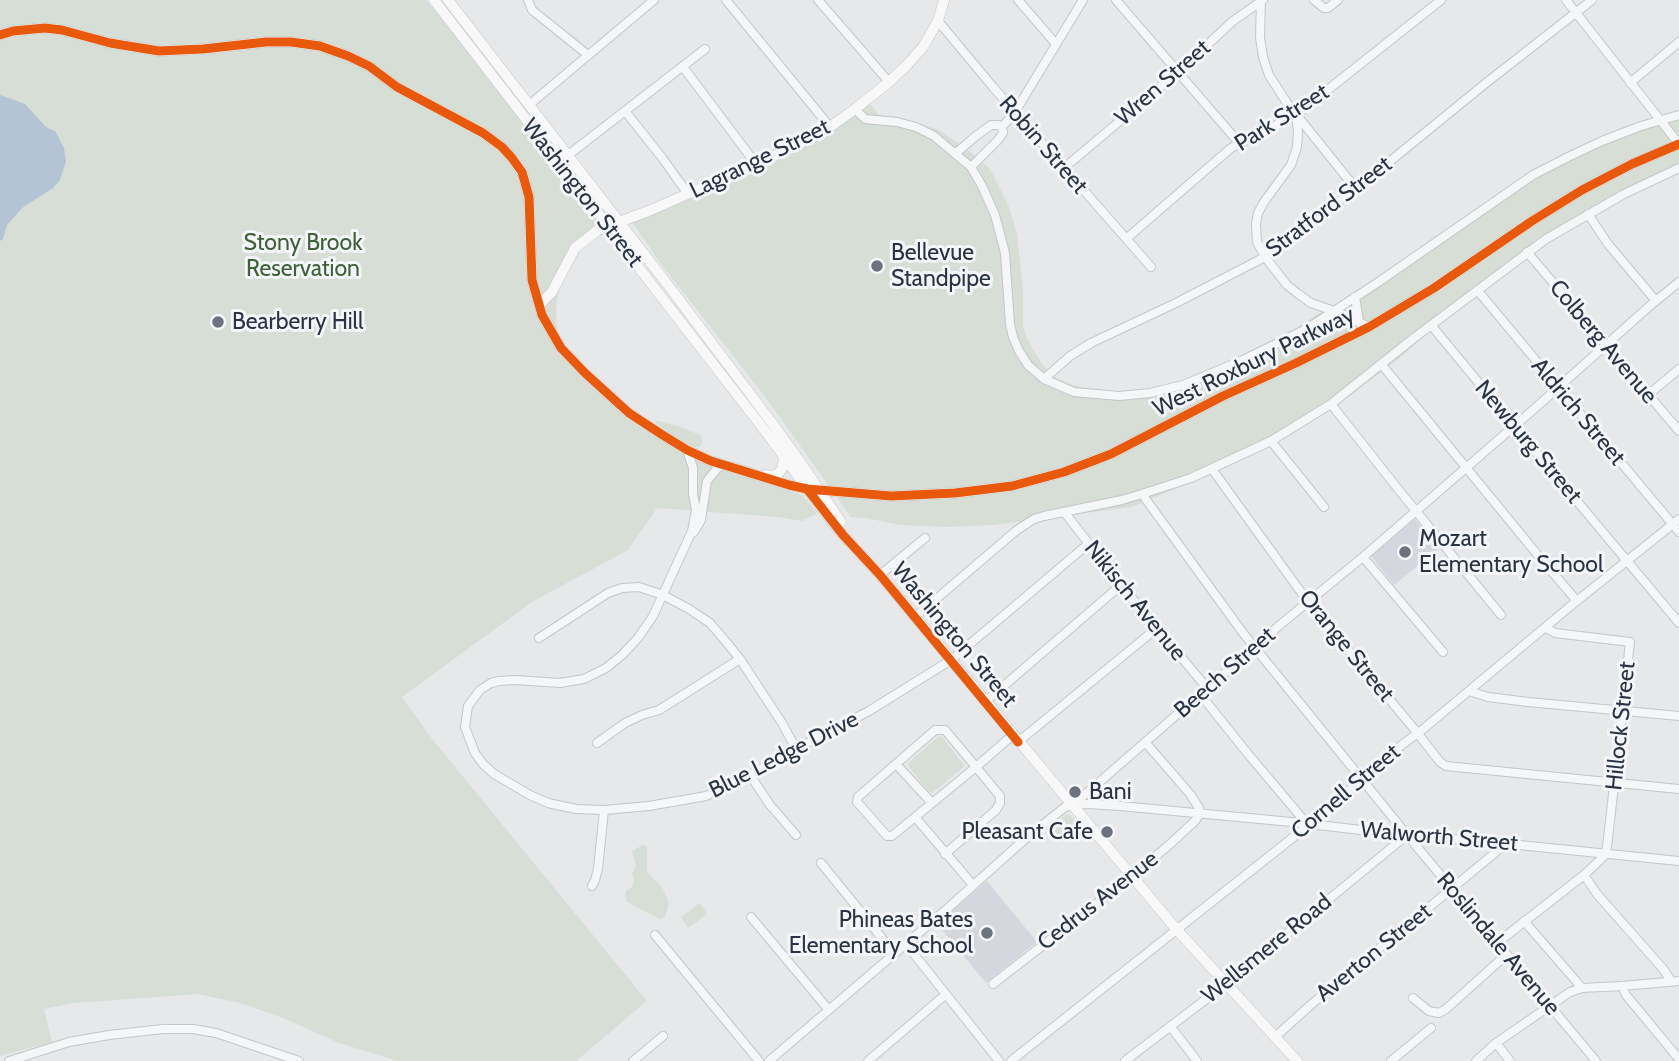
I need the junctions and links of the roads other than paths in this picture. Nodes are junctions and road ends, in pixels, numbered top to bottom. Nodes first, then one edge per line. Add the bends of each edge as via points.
1 (434, 0) edge
2 (448, 0) edge
3 (528, 0) edge
4 (654, 0) edge
5 (726, 0) edge
6 (818, 0) edge
7 (944, 0) edge
8 (1018, 0) edge
9 (1083, 0) edge
10 (1116, 0) edge
11 (1261, 0) edge
12 (1314, 0) edge
13 (1441, 0) edge
14 (1566, 0) edge
15 (1592, 0) edge
16 (1335, 1) edge
17 (1576, 13) junction
18 (938, 21) junction
19 (0, 35) edge
20 (1679, 42) edge
21 (1056, 44) junction
22 (705, 49) dead end
23 (588, 55) junction
24 (683, 67) junction
25 (1178, 72) junction
26 (889, 82) junction
27 (1630, 83) junction
28 (529, 105) junction
29 (855, 108) junction
30 (625, 111) junction
31 (1015, 112) junction
32 (1296, 114) junction
33 (1679, 115) edge
34 (1659, 120) junction
35 (830, 127) junction
36 (1002, 127) junction
37 (1239, 143) junction
38 (1679, 144) edge
39 (956, 153) junction
40 (568, 156) junction
41 (756, 164) junction
42 (971, 167) junction
43 (1064, 168) junction
44 (1679, 168) edge
45 (1356, 189) junction
46 (688, 194) junction
47 (1587, 214) junction
48 (620, 223) junction
49 (607, 226) junction
50 (1126, 239) junction
51 (1527, 252) junction
52 (1265, 257) junction
53 (1151, 267) dead end
54 (1679, 282) edge
55 (1478, 291) junction
56 (1355, 297) junction
57 (1656, 301) junction
58 (540, 305) junction
59 (1334, 311) junction
60 (1359, 323) junction
61 (1432, 325) junction
62 (1369, 327) junction
63 (1606, 345) junction
64 (1382, 365) junction
65 (1679, 369) edge
66 (1044, 379) junction
67 (1557, 387) junction
68 (1648, 395) junction
69 (1331, 404) junction
70 (1515, 426) junction
71 (1679, 431) edge
72 (1271, 441) junction
73 (687, 450) junction
74 (784, 457) junction
75 (721, 464) junction
76 (734, 468) junction
77 (1466, 468) junction
78 (1212, 469) junction
79 (807, 489) junction
80 (819, 489) junction
81 (1142, 494) junction
82 (1324, 507) dead end
83 (1416, 512) junction
84 (1065, 513) junction
85 (1676, 522) edge
86 (1679, 532) edge
87 (690, 537) junction
88 (925, 538) dead end
89 (1088, 544) junction
90 (859, 553) junction
91 (1363, 557) junction
92 (1628, 562) junction
93 (880, 575) junction
94 (1121, 585) junction
95 (663, 595) junction
96 (1577, 601) junction
97 (1308, 602) junction
98 (1501, 615) dead end
99 (915, 617) junction
100 (1679, 623) edge
101 (1157, 628) junction
102 (1546, 628) junction
103 (539, 638) dead end
104 (1255, 647) junction
105 (1443, 652) dead end
106 (740, 659) junction
107 (951, 660) junction
108 (1203, 691) junction
109 (1469, 691) junction
110 (985, 702) junction
111 (1622, 710) junction
112 (1679, 716) edge
113 (1418, 733) junction
114 (1016, 739) junction
115 (1145, 742) junction
116 (597, 743) dead end
117 (796, 749) junction
118 (896, 764) junction
119 (976, 767) junction
120 (750, 775) junction
121 (1361, 780) junction
122 (1616, 782) junction
123 (1679, 789) edge
124 (932, 803) junction
125 (1073, 805) junction
126 (604, 810) junction
127 (1200, 814) junction
128 (915, 817) junction
129 (1310, 824) junction
130 (796, 835) dead end
131 (1407, 835) junction
132 (1507, 843) junction
133 (1606, 853) junction
134 (945, 854) junction
135 (1679, 861) edge
136 (821, 863) dead end
137 (1584, 875) junction
138 (1132, 876) junction
139 (972, 885) junction
140 (592, 886) dead end
141 (1452, 889) junction
142 (751, 917) dead end
143 (1524, 920) junction
144 (1177, 930) junction
145 (655, 935) dead end
146 (1497, 943) junction
147 (905, 944) junction
148 (894, 953) junction
149 (1506, 955) junction
150 (1675, 981) edge
151 (993, 984) dead end
152 (1226, 984) junction
153 (1622, 986) junction
154 (1582, 988) junction
155 (945, 995) junction
156 (1413, 998) dead end
157 (1549, 1006) junction
158 (828, 1009) junction
159 (1170, 1026) junction
160 (1431, 1028) dead end
161 (663, 1035) dead end
162 (1275, 1037) junction
163 (1496, 1043) junction
164 (1290, 1057) edge
165 (1679, 1059) edge
166 (9, 1061) edge
167 (299, 1061) edge
168 (633, 1061) edge
169 (759, 1061) edge
170 (769, 1061) edge
171 (867, 1061) edge
172 (999, 1061) edge
173 (1011, 1061) edge
174 (1125, 1061) edge
175 (1197, 1061) edge
176 (1391, 1061) edge
177 (1476, 1061) edge
178 (1510, 1061) edge
179 (1596, 1061) edge

1 - 49 main road, Washington Street
2 - 28 main road, Washington Street
3 - 23 street via 532,10
4 - 23 street
5 - 35 street
6 - 26 street
7 - 18 main road, Lagrange Street
8 - 21 street
9 - 21 street
10 - 25 street
11 - 25 street, Wren Street
11 - 32 street via 1263,57 1269,75
12 - 16 street via 1324,8
13 - 32 street, Park Street
14 - 17 street
15 - 17 street, Stratford Street
17 - 27 street
17 - 45 street, Stratford Street
18 - 26 main road, Lagrange Street via 923,47
18 - 31 street, Robin Street
19 - 58 main road via 45,28 159,51 291,42 320,46 369,66 397,87 483,133 512,158 522,172 529,197 532,281
20 - 27 street
21 - 31 street
22 - 24 street
23 - 28 street
24 - 30 street
24 - 41 street
25 - 37 street
25 - 43 street, Wren Street
26 - 29 main road, Lagrange Street
27 - 34 street
28 - 40 main road, Washington Street
29 - 35 main road, Lagrange Street
29 - 39 street via 865,119 916,127
30 - 40 street
30 - 46 street
31 - 36 street
31 - 43 street, Robin Street
32 - 37 street, Park Street
32 - 45 street
32 - 52 street via 1297,147 1291,165 1258,213 1257,242
33 - 34 street, West Roxbury Parkway
34 - 38 street
34 - 56 street, West Roxbury Parkway via 1602,141 1533,175
35 - 41 main road, Lagrange Street
36 - 39 street via 991,125
36 - 42 street via 998,140
37 - 50 street, Park Street
38 - 62 main road, West Roxbury Parkway via 1568,198
39 - 42 street
40 - 48 main road, Washington Street
41 - 46 main road, Lagrange Street
42 - 66 street via 996,215 1005,253 1013,337 1028,365
43 - 50 street, Robin Street
44 - 47 street
45 - 52 street, Stratford Street
46 - 48 main road, Lagrange Street
47 - 51 street
47 - 57 street
48 - 49 main road, Lagrange Street
48 - 80 main road, Washington Street
49 - 58 main road via 575,248
49 - 74 main road, Washington Street
50 - 53 street, Robin Street
51 - 55 street
51 - 63 street, Colberg Avenue
52 - 59 street via 1297,293
52 - 66 street, Stratford Street via 1091,343
54 - 57 street, Beech Street
55 - 61 street
55 - 67 street, Aldrich Street
56 - 59 street, West Roxbury Parkway
56 - 60 street
57 - 63 street, Beech Street
58 - 73 main road via 561,348 585,373 629,413
59 - 60 street
59 - 66 street, West Roxbury Parkway via 1243,360 1150,393 1074,392
60 - 62 street
61 - 64 street
61 - 70 street, Newburg Street
62 - 80 main road, West Roxbury Parkway via 1119,450 1042,478 935,495
63 - 67 street, Beech Street
63 - 68 street, Colberg Avenue
64 - 69 street
64 - 77 street
65 - 68 street
67 - 70 street, Beech Street
67 - 85 street, Aldrich Street
68 - 71 street, Colberg Avenue
69 - 72 street
69 - 83 street
70 - 77 street, Beech Street
70 - 92 street, Newburg Street
72 - 78 street
72 - 82 street
73 - 75 main road
73 - 87 street, Blue Ledge Drive via 696,510
74 - 76 main road via 782,469 772,476
74 - 79 main road, Washington Street
75 - 76 main road
75 - 87 street, Blue Ledge Drive via 707,481 701,520
76 - 79 main road, West Roxbury Parkway
77 - 83 street, Beech Street
77 - 96 street
78 - 81 street
78 - 97 street, Orange Street
79 - 80 main road, West Roxbury Parkway
79 - 90 main road, Washington Street
80 - 90 main road, Washington Street
81 - 84 street
81 - 104 street, Roslindale Avenue
83 - 91 street, Beech Street
83 - 98 street
84 - 89 street, Nikisch Avenue
84 - 99 street via 1034,519 1017,530
85 - 86 street, Aldrich Street
85 - 92 street, Cornell Street
87 - 95 street, Blue Ledge Drive
88 - 93 street
89 - 94 street, Nikisch Avenue
89 - 107 street, Blue Ledge Drive
90 - 93 main road, Washington Street
91 - 97 street, Beech Street
91 - 105 street
92 - 96 street, Cornell Street
92 - 100 street, Newburg Street
93 - 99 main road, Washington Street
94 - 101 street, Nikisch Avenue
94 - 110 street
95 - 103 street via 639,587 621,588
95 - 106 street via 709,623
95 - 126 street, Blue Ledge Drive via 638,638 595,675 560,683 499,681 481,690 468,706 468,739 494,774 548,803
96 - 102 street, Cornell Street
97 - 104 street, Beech Street
97 - 113 street, Orange Street
99 - 107 main road, Washington Street
101 - 108 street, Nikisch Avenue
101 - 114 street
102 - 109 street, Cornell Street
102 - 111 street, Hillock Street via 1630,642
104 - 108 street, Beech Street
104 - 121 street, Roslindale Avenue
106 - 116 street
106 - 117 street
107 - 110 main road, Washington Street
107 - 117 street, Blue Ledge Drive
108 - 115 street, Beech Street
108 - 129 street, Nikisch Avenue
109 - 111 street via 1502,699
109 - 113 street, Cornell Street
110 - 114 main road, Washington Street
111 - 112 street
111 - 122 street, Hillock Street
113 - 121 street, Cornell Street
113 - 122 street, Orange Street via 1446,766
114 - 119 street
114 - 125 main road, Washington Street
115 - 125 street, Beech Street
115 - 127 street via 1190,794
117 - 120 street, Blue Ledge Drive
118 - 119 street via 934,730 945,730
118 - 124 street
118 - 128 street via 858,797 858,802 887,836
119 - 124 street
119 - 134 street via 1000,796 998,807
120 - 126 street, Blue Ledge Drive via 706,796
120 - 130 street
121 - 129 street, Cornell Street
121 - 131 street, Roslindale Avenue
122 - 123 street, Orange Street
122 - 133 street, Hillock Street
124 - 128 street
125 - 127 street, Walworth Street
125 - 138 main road, Washington Street
125 - 139 street, Beech Street
126 - 140 street
127 - 129 street, Walworth Street
127 - 138 street, Cedrus Avenue
128 - 134 street
129 - 131 street, Walworth Street
129 - 144 street, Cornell Street
131 - 132 street, Walworth Street
131 - 141 street, Roslindale Avenue
131 - 152 street, Wellsmere Road
132 - 133 street, Walworth Street
132 - 141 street, Averton Street
133 - 135 street, Walworth Street
133 - 137 street
134 - 139 street
136 - 148 street
137 - 143 street
137 - 150 street
138 - 144 main road, Washington Street
138 - 151 street, Cedrus Avenue
139 - 147 street, Beech Street
141 - 146 street, Roslindale Avenue
141 - 162 street, Averton Street
142 - 158 street
143 - 146 street
143 - 154 street
144 - 152 main road, Washington Street
144 - 173 street, Cornell Street
145 - 169 street
146 - 149 street, Roslindale Avenue
147 - 148 street, Beech Street
147 - 155 street
148 - 158 street, Beech Street
149 - 156 street via 1439,1013
149 - 157 street, Roslindale Avenue
150 - 153 street
152 - 159 street, Wellsmere Road
152 - 162 main road, Washington Street
153 - 154 street
153 - 165 street
154 - 157 street
155 - 171 street
155 - 172 street
157 - 163 street
157 - 179 street, Roslindale Avenue
158 - 170 street, Beech Street
159 - 174 street, Wellsmere Road
159 - 175 street
160 - 176 street
161 - 168 street
162 - 164 main road, Washington Street
163 - 177 street
163 - 178 street
166 - 167 street via 69,1042 163,1029 216,1033

